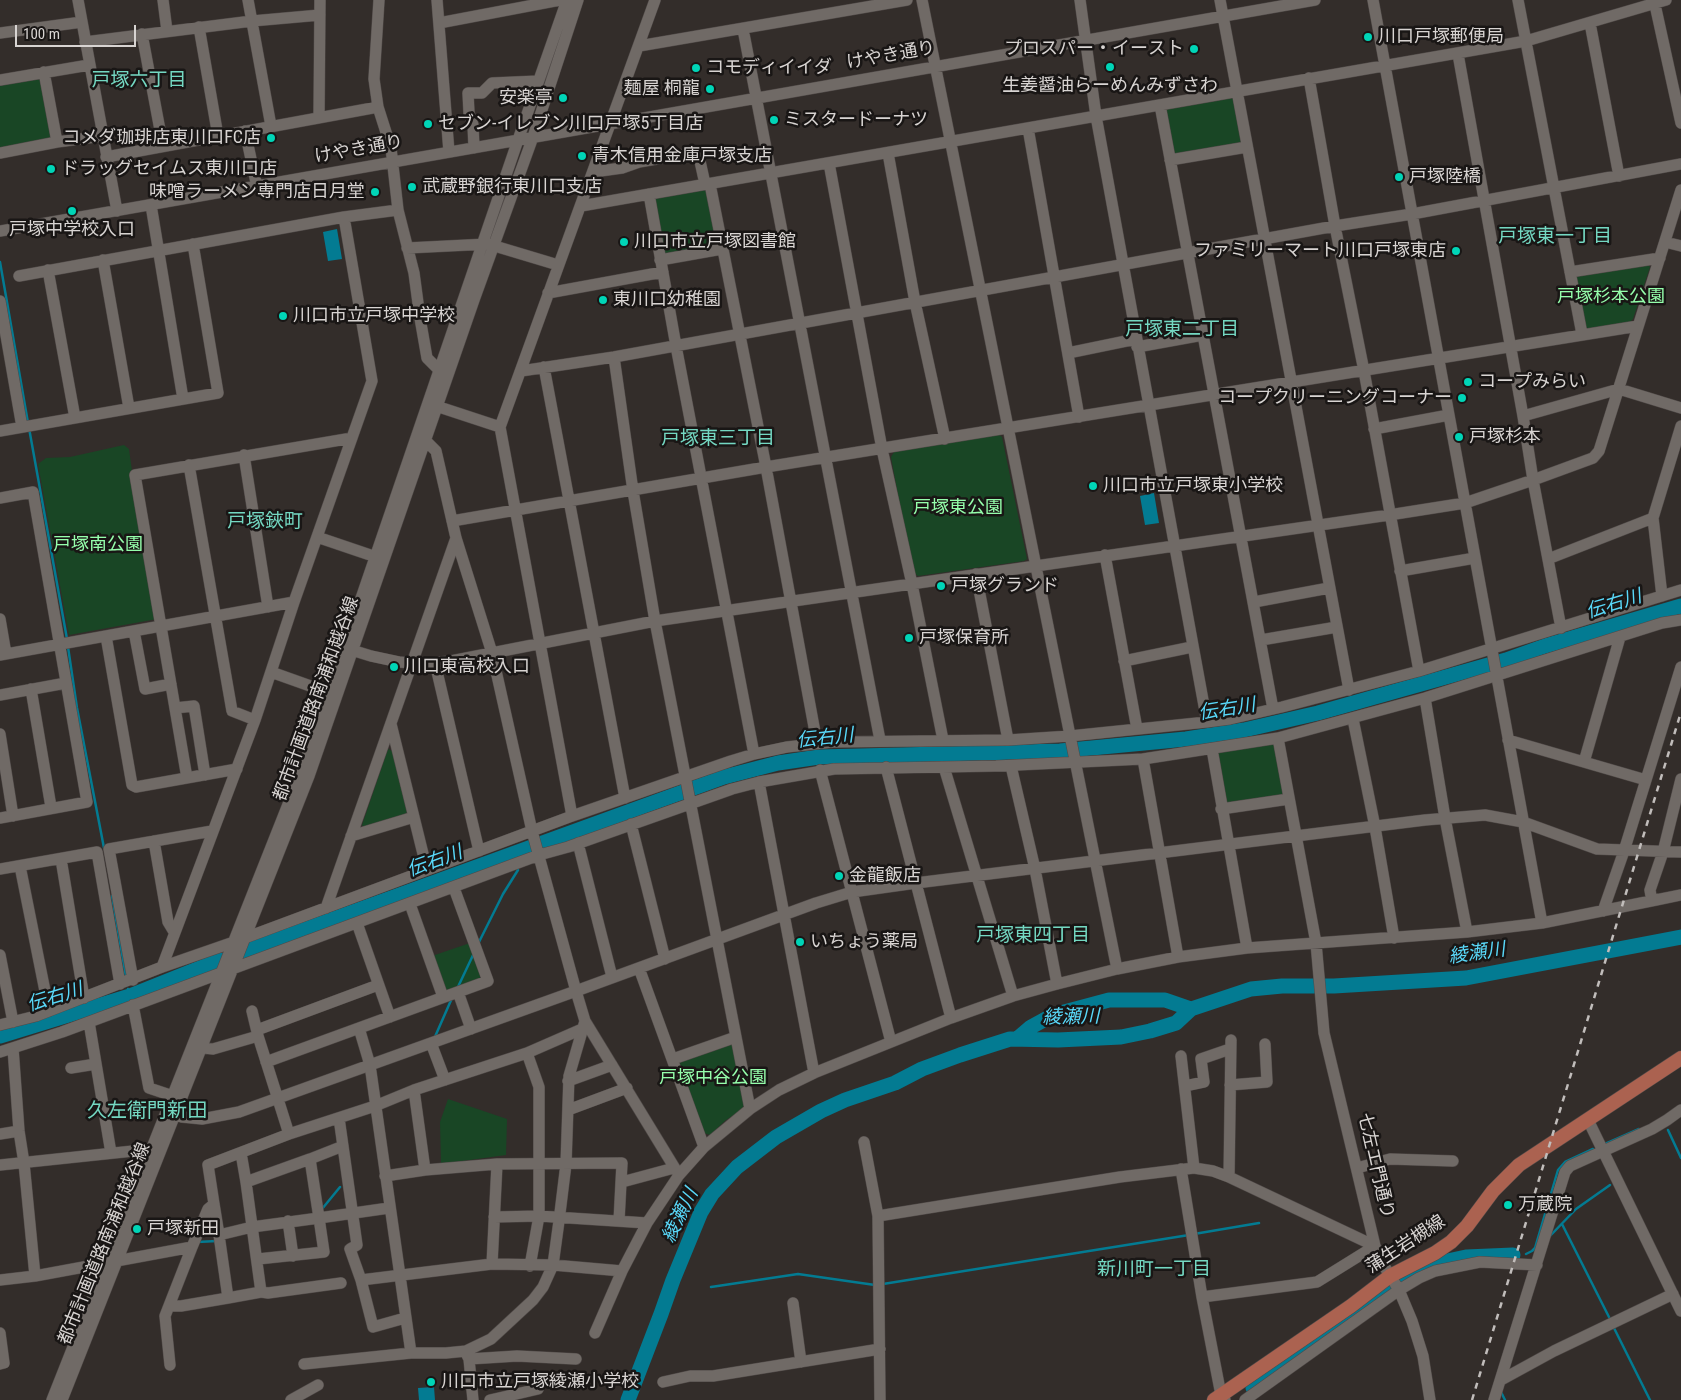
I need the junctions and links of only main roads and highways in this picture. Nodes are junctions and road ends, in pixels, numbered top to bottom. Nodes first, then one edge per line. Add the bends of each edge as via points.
1 (1681, 1058) edge
2 (1220, 1398) edge

1 - 2 main road, 蒲生岩槻線 via 1519,1165 1451,1242 1390,1276

